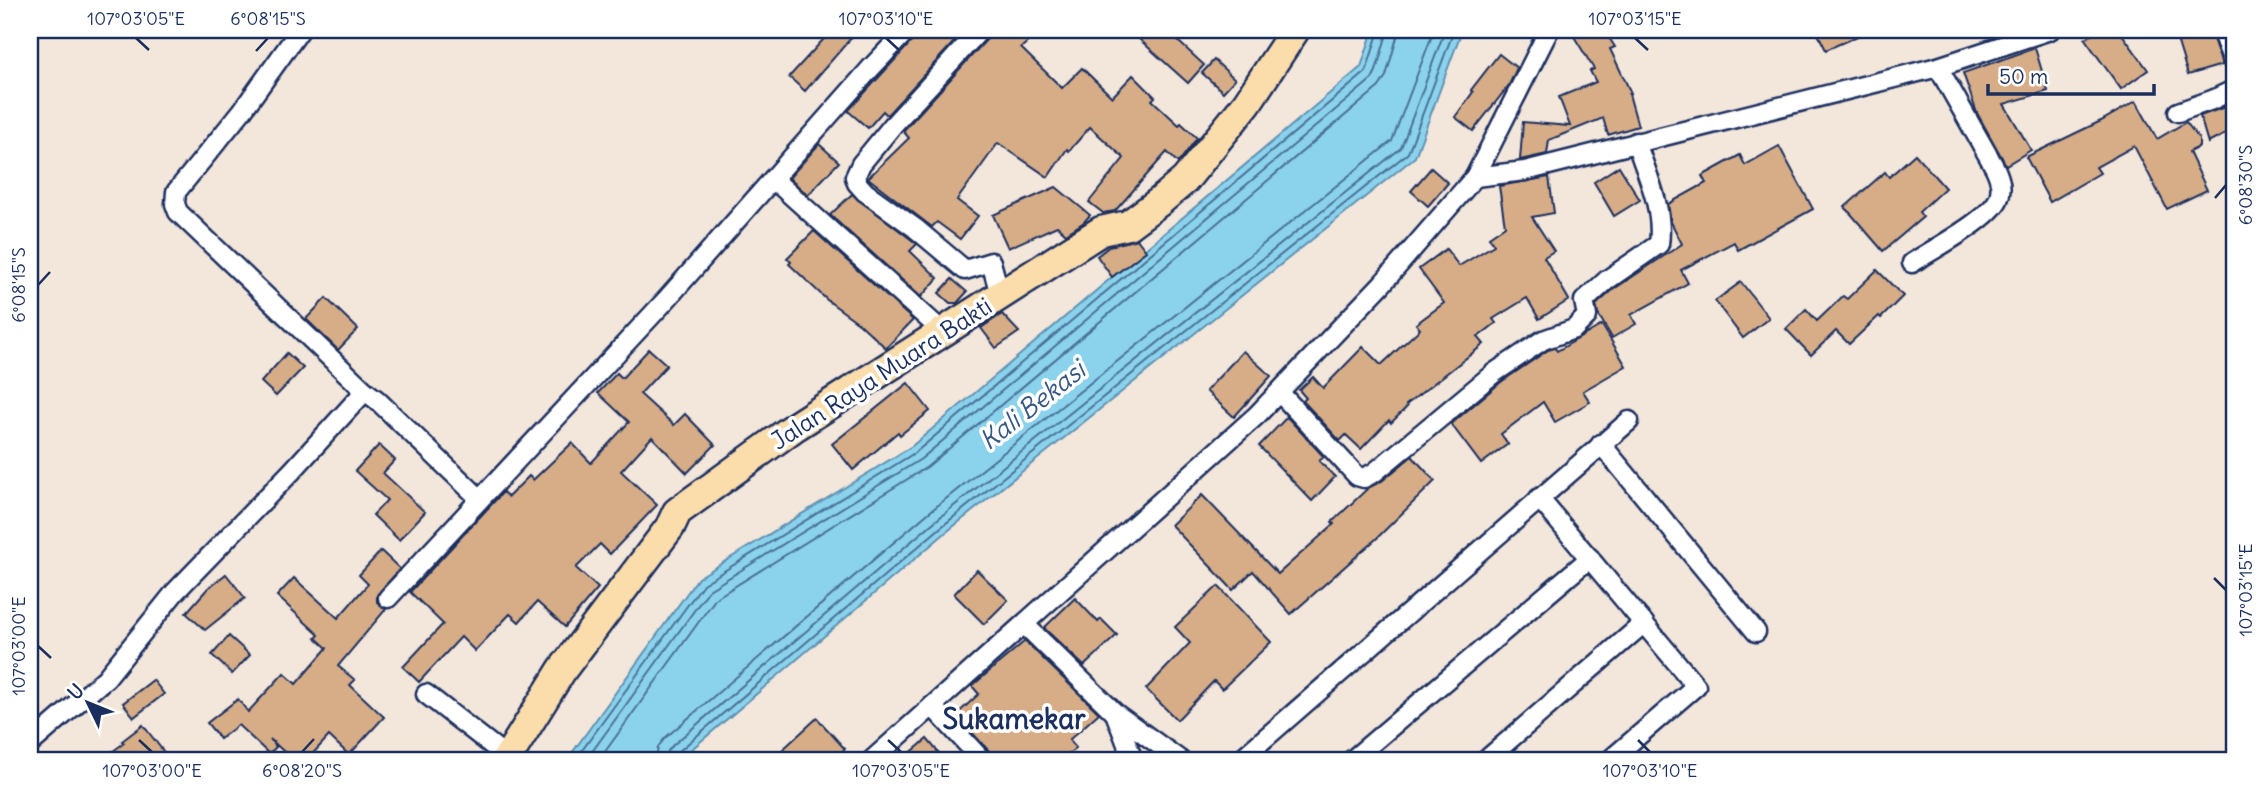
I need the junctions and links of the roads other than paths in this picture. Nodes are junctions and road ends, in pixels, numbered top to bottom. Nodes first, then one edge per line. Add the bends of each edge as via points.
1 (300, 30) edge
2 (907, 30) edge
3 (980, 30) edge
4 (1295, 30) edge
5 (1549, 30) edge
6 (2050, 30) edge
7 (2221, 30) edge
8 (2235, 66) edge
9 (1938, 67) junction
10 (2235, 89) edge
11 (2178, 112) dead end
12 (1636, 142) junction
13 (1475, 177) junction
14 (773, 179) junction
15 (1912, 263) dead end
16 (1000, 295) junction
17 (942, 331) junction
18 (365, 391) junction
19 (1280, 393) junction
20 (1629, 421) dead end
21 (1601, 444) junction
22 (480, 498) junction
23 (1539, 498) junction
24 (1590, 558) junction
25 (388, 597) dead end
26 (1644, 623) junction
27 (1024, 624) junction
28 (1756, 632) dead end
29 (426, 694) dead end
30 (932, 706) junction
31 (1115, 713) junction
32 (30, 744) edge
33 (507, 759) edge
34 (872, 760) edge
35 (982, 760) edge
36 (1133, 760) edge
37 (1180, 760) edge
38 (1240, 760) edge
39 (1352, 760) edge
40 (1486, 760) edge
41 (1611, 760) edge

1 - 18 street via 176,192 175,204 178,212
2 - 14 street
3 - 16 street via 893,125 855,177 864,192 965,270 991,262
4 - 16 main road, Jalan Raya Muara Bakti via 1226,131 1172,192 1128,225 1101,231
5 - 13 street
6 - 9 street
7 - 8 street
9 - 12 street
9 - 15 street via 1995,168 2001,187 1993,208
10 - 11 street
12 - 13 street via 1525,171
12 - 19 street via 1662,226 1659,244 1584,301 1587,316 1574,329 1544,340 1494,373 1375,472 1357,476
13 - 19 street
14 - 17 street
14 - 22 street
16 - 17 main road, Jalan Raya Muara Bakti
17 - 33 main road, Jalan Raya Muara Bakti via 796,426 677,512 562,670
18 - 22 street
18 - 32 street via 175,592 107,678
19 - 27 street
20 - 21 street
21 - 23 street
21 - 28 street
22 - 25 street
23 - 24 street
23 - 38 street
24 - 26 street
24 - 39 street
26 - 40 street
26 - 41 street via 1696,686
27 - 30 street
27 - 31 street
29 - 33 street
30 - 34 street
30 - 35 street
31 - 36 street
31 - 37 street

